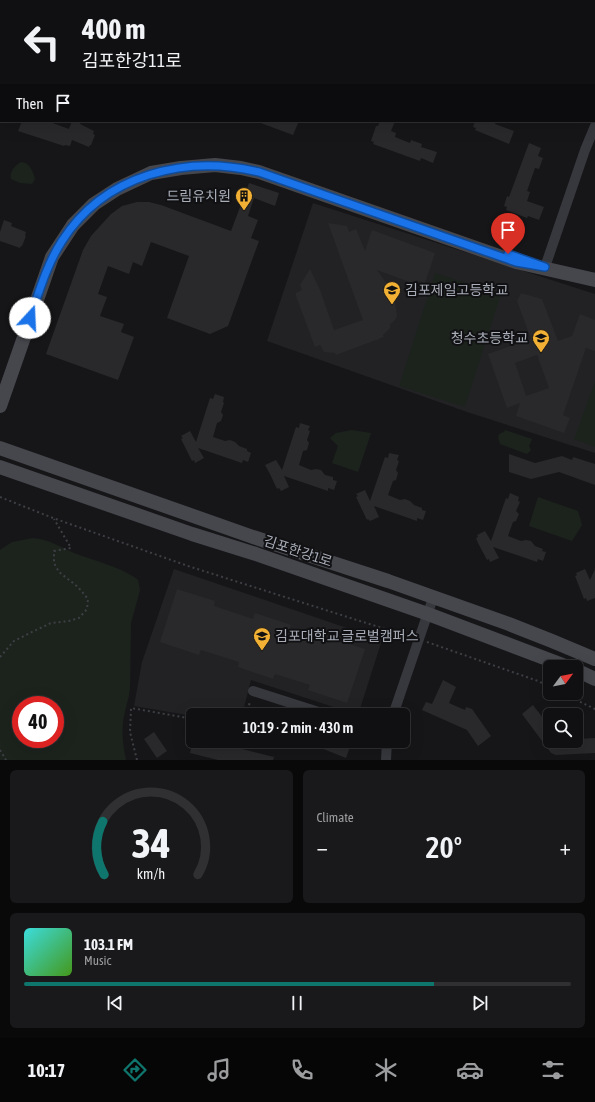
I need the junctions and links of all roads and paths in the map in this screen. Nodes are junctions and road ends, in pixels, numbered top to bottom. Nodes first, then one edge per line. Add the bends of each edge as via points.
1 (595, 126) edge
2 (545, 267) junction
3 (595, 280) edge
4 (0, 387) edge
5 (0, 406) edge
6 (0, 448) edge
7 (0, 468) edge
8 (0, 497) edge
9 (53, 518) junction
10 (433, 598) junction
11 (428, 614) junction
12 (418, 639) junction
13 (0, 657) edge
14 (595, 659) edge
15 (550, 660) edge
16 (583, 673) edge
17 (595, 679) edge
18 (543, 684) edge
19 (253, 691) joint
20 (576, 700) edge
21 (248, 708) edge
22 (306, 708) edge
23 (395, 708) edge
24 (595, 709) edge
25 (186, 718) edge
26 (387, 748) edge
27 (0, 750) edge
28 (6, 760) edge
29 (137, 760) edge
30 (386, 760) edge

1 - 2 street
2 - 3 street
2 - 4 street via 262,168 215,160 151,169 115,184 91,200 68,223 46,258
2 - 5 street via 516,262 259,172 215,165 151,173 117,189 94,204 73,225 62,241 52,257
6 - 10 street, 김포한강1로
7 - 11 street, 김포한강1로
8 - 9 path
9 - 12 path via 188,566
9 - 13 path via 71,548 54,551 54,563 59,572 88,599 87,609 79,618 51,624 14,641
10 - 11 street
10 - 14 street, 김포한강1로
11 - 12 street
11 - 15 street, 김포한강1로
12 - 18 path
12 - 23 street
16 - 17 street
19 - 21 path
19 - 22 street
20 - 24 path
25 - 29 path via 130,708 130,732
26 - 30 street
27 - 28 path

